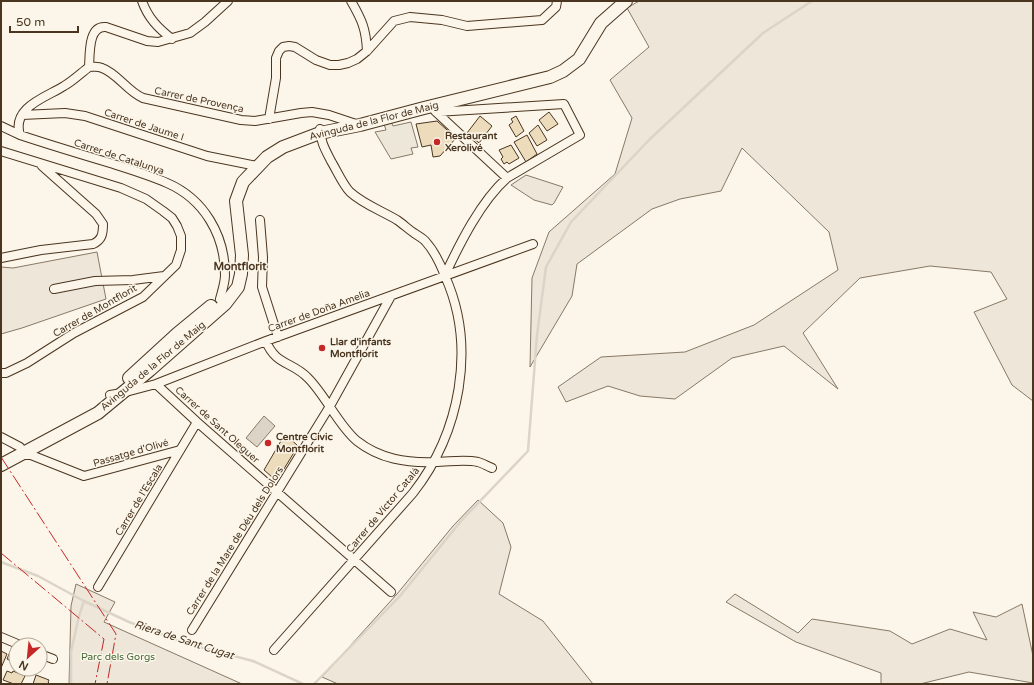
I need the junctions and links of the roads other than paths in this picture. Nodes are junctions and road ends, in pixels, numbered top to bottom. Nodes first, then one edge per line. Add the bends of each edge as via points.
1 (142, 1) edge
2 (228, 1) edge
3 (351, 1) edge
4 (557, 1) edge
5 (616, 1) edge
6 (626, 1) edge
7 (172, 38) junction
8 (367, 51) junction
9 (89, 67) junction
10 (431, 107) junction
11 (22, 115) junction
12 (269, 119) junction
13 (347, 121) junction
14 (360, 125) junction
15 (1, 126) edge
16 (320, 130) junction
17 (20, 135) junction
18 (1, 151) edge
19 (39, 163) junction
20 (253, 165) junction
21 (507, 178) junction
22 (260, 220) dead end
23 (533, 244) dead end
24 (1, 258) edge
25 (445, 275) junction
26 (164, 276) junction
27 (54, 289) dead end
28 (391, 296) junction
29 (220, 299) junction
30 (278, 337) junction
31 (266, 341) junction
32 (1, 373) edge
33 (156, 384) junction
34 (116, 394) junction
35 (330, 406) junction
36 (197, 422) junction
37 (1, 437) edge
38 (180, 450) junction
39 (21, 451) junction
40 (1, 460) edge
41 (433, 462) junction
42 (1, 465) edge
43 (492, 468) dead end
44 (277, 492) junction
45 (355, 559) junction
46 (98, 588) dead end
47 (391, 592) dead end
48 (192, 630) dead end
49 (274, 650) dead end
50 (48, 657) edge
51 (53, 659) dead end

1 - 7 street via 151,20
2 - 7 street via 190,33
3 - 8 street via 363,22 367,35
4 - 8 street via 556,7 542,20 467,26 442,20 410,17 394,21
5 - 10 street, Avinguda de la Flor de Maig via 597,15 572,55 559,65
6 - 10 street, Avinguda de la Flor de Maig via 601,23 579,59 563,71 550,77
7 - 9 street via 158,42 147,41 100,27 94,33
8 - 12 street via 348,63 330,65 295,47 283,47 276,58 276,78
9 - 11 street via 65,86 34,101
9 - 12 street, Carrer de Provença via 106,70 136,95 146,99 241,120
10 - 13 street, Avinguda de la Flor de Maig
10 - 14 street, Avinguda de la Flor de Maig
10 - 21 street
10 - 21 street via 564,104 580,135
11 - 17 street via 18,129
11 - 20 street, Carrer de Jaume I via 65,112 86,116 207,156
12 - 13 street, Carrer de Provença via 312,112
13 - 14 street, Carrer de Provença
13 - 16 street, Avinguda de la Flor de Maig
14 - 16 street, Avinguda de la Flor de Maig
15 - 17 street, Carrer de Catalunya
16 - 20 street, Avinguda de la Flor de Maig via 291,136 268,148
16 - 25 street, Carrer de Víctor Català via 325,148 350,191 425,241 438,258
17 - 29 street, Carrer de Catalunya via 144,174 168,183 193,199 199,204 219,236 224,254 225,276
18 - 19 street, Carrer de Montflorit
19 - 24 street via 96,214 103,224 102,237 99,242 93,244
19 - 26 street, Carrer de Montflorit via 121,188 146,199 168,214 181,236 181,250 176,265
20 - 29 street, Avinguda de la Flor de Maig via 239,173 232,190 229,206 236,257 235,276 229,290
20 - 34 street, Avinguda de la Flor de Maig via 236,201 242,255 238,287 225,304
21 - 25 street via 464,236
22 - 30 street via 262,287
23 - 25 street, Carrer de Doña Amelia
25 - 28 street, Carrer de Doña Amelia
25 - 41 street, Carrer de Víctor Català via 457,309 462,360 454,413
26 - 27 street via 95,281
26 - 32 street, Carrer de Montflorit via 136,301 74,333 27,364
28 - 30 street, Carrer de Doña Amelia
28 - 35 street, Carrer de la Mare de Déu dels Dolors
29 - 34 street, Avinguda de la Flor de Maig via 177,334
30 - 31 street, Carrer de Doña Amelia
31 - 33 street, Carrer de Doña Amelia
31 - 35 street via 276,357 307,376
33 - 34 street, Carrer de Doña Amelia
33 - 36 street, Carrer de Sant Oleguer
34 - 39 street, Avinguda de la Flor de Maig
35 - 41 street via 356,440 369,450 408,462
35 - 44 street, Carrer de la Mare de Déu dels Dolors
36 - 38 street, Carrer de l'Escala
36 - 44 street, Carrer de Sant Oleguer
37 - 39 street
38 - 39 street, Passatge d'Olivé via 84,476
38 - 46 street, Carrer de l'Escala
39 - 40 street, Avinguda de la Flor de Maig
39 - 42 street, Avinguda de la Flor de Maig
41 - 43 street via 478,462
41 - 45 street, Carrer de Víctor Català via 413,493
44 - 45 street, Carrer de Sant Oleguer
44 - 48 street, Carrer de la Mare de Déu dels Dolors
45 - 47 street, Carrer de Sant Oleguer
45 - 49 street, Carrer de Víctor Català
50 - 51 street

